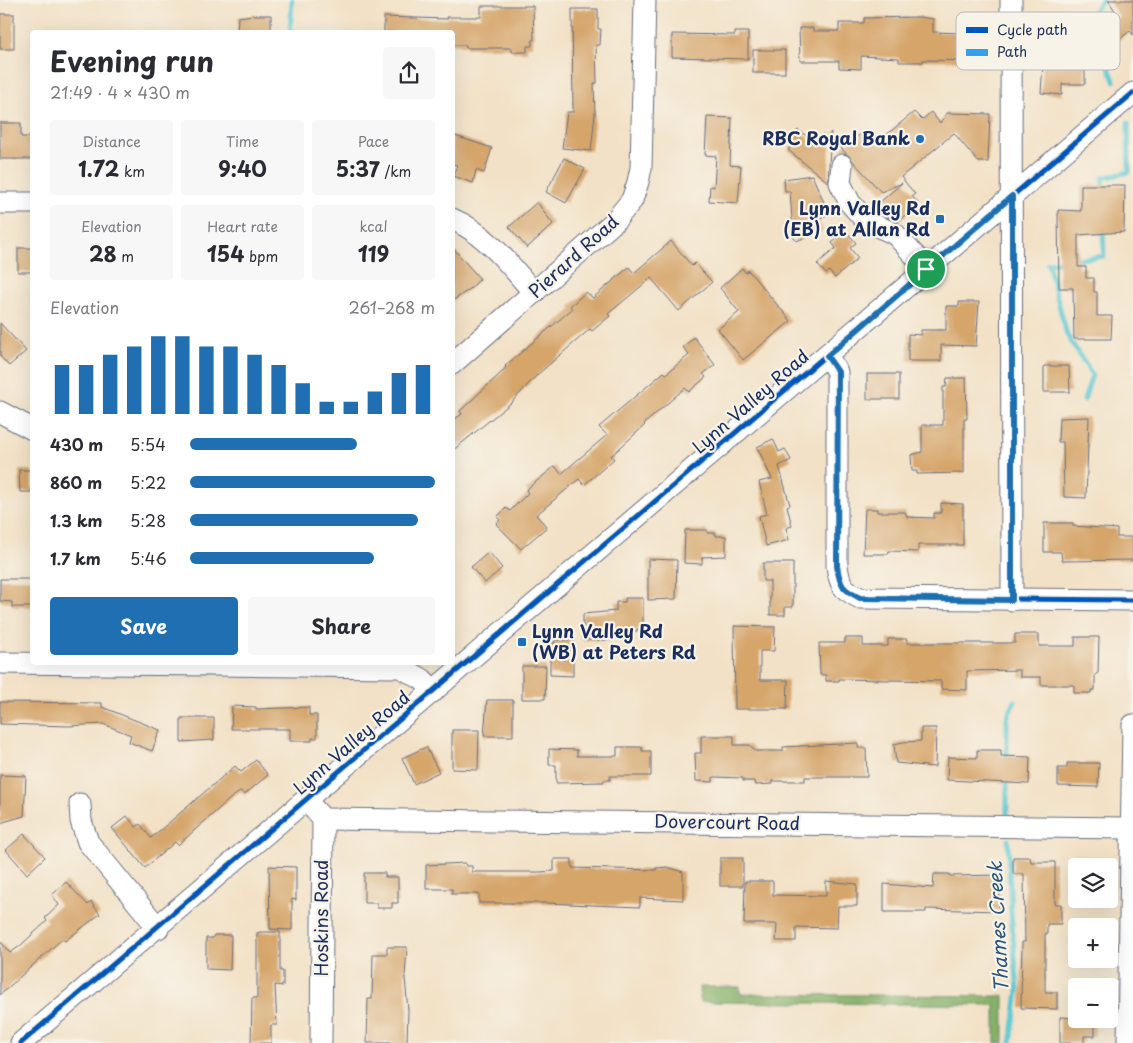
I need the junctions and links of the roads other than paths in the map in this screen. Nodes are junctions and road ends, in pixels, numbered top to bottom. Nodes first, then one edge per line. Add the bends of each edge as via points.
1 (645, 0) edge
2 (1011, 70) edge
3 (1133, 93) edge
4 (842, 165) dead end
5 (1012, 196) junction
6 (0, 203) edge
7 (30, 203) edge
8 (455, 221) edge
9 (926, 269) junction
10 (534, 293) junction
11 (827, 356) junction
12 (455, 361) edge
13 (0, 412) edge
14 (30, 428) edge
15 (1012, 600) junction
16 (1133, 600) edge
17 (0, 663) edge
18 (30, 663) edge
19 (200, 665) edge
20 (434, 691) junction
21 (1133, 725) edge
22 (306, 800) junction
23 (80, 804) dead end
24 (323, 819) junction
25 (1131, 828) junction
26 (158, 928) junction
27 (22, 1043) edge
28 (321, 1043) edge
29 (1128, 1043) edge

1 - 10 street, Pierard Road via 642,150 638,182 624,213
2 - 5 street
3 - 5 street, Lynn Valley Road
4 - 9 street via 840,183 850,203 866,221 895,234
5 - 9 street, Lynn Valley Road
5 - 15 street
6 - 7 street
8 - 10 street via 488,242
9 - 11 street, Lynn Valley Road
10 - 12 street, Pierard Road
11 - 15 street via 838,372 837,566 844,590 860,598
11 - 20 street, Lynn Valley Road
13 - 14 street
15 - 16 street
17 - 18 street
19 - 20 street via 400,667 422,679
20 - 22 street, Lynn Valley Road
21 - 25 street
22 - 24 street
22 - 26 street, Lynn Valley Road
23 - 26 street via 81,822 88,842
24 - 25 street, Dovercourt Road
24 - 28 street, Hoskins Road
25 - 29 street
26 - 27 street, Lynn Valley Road

